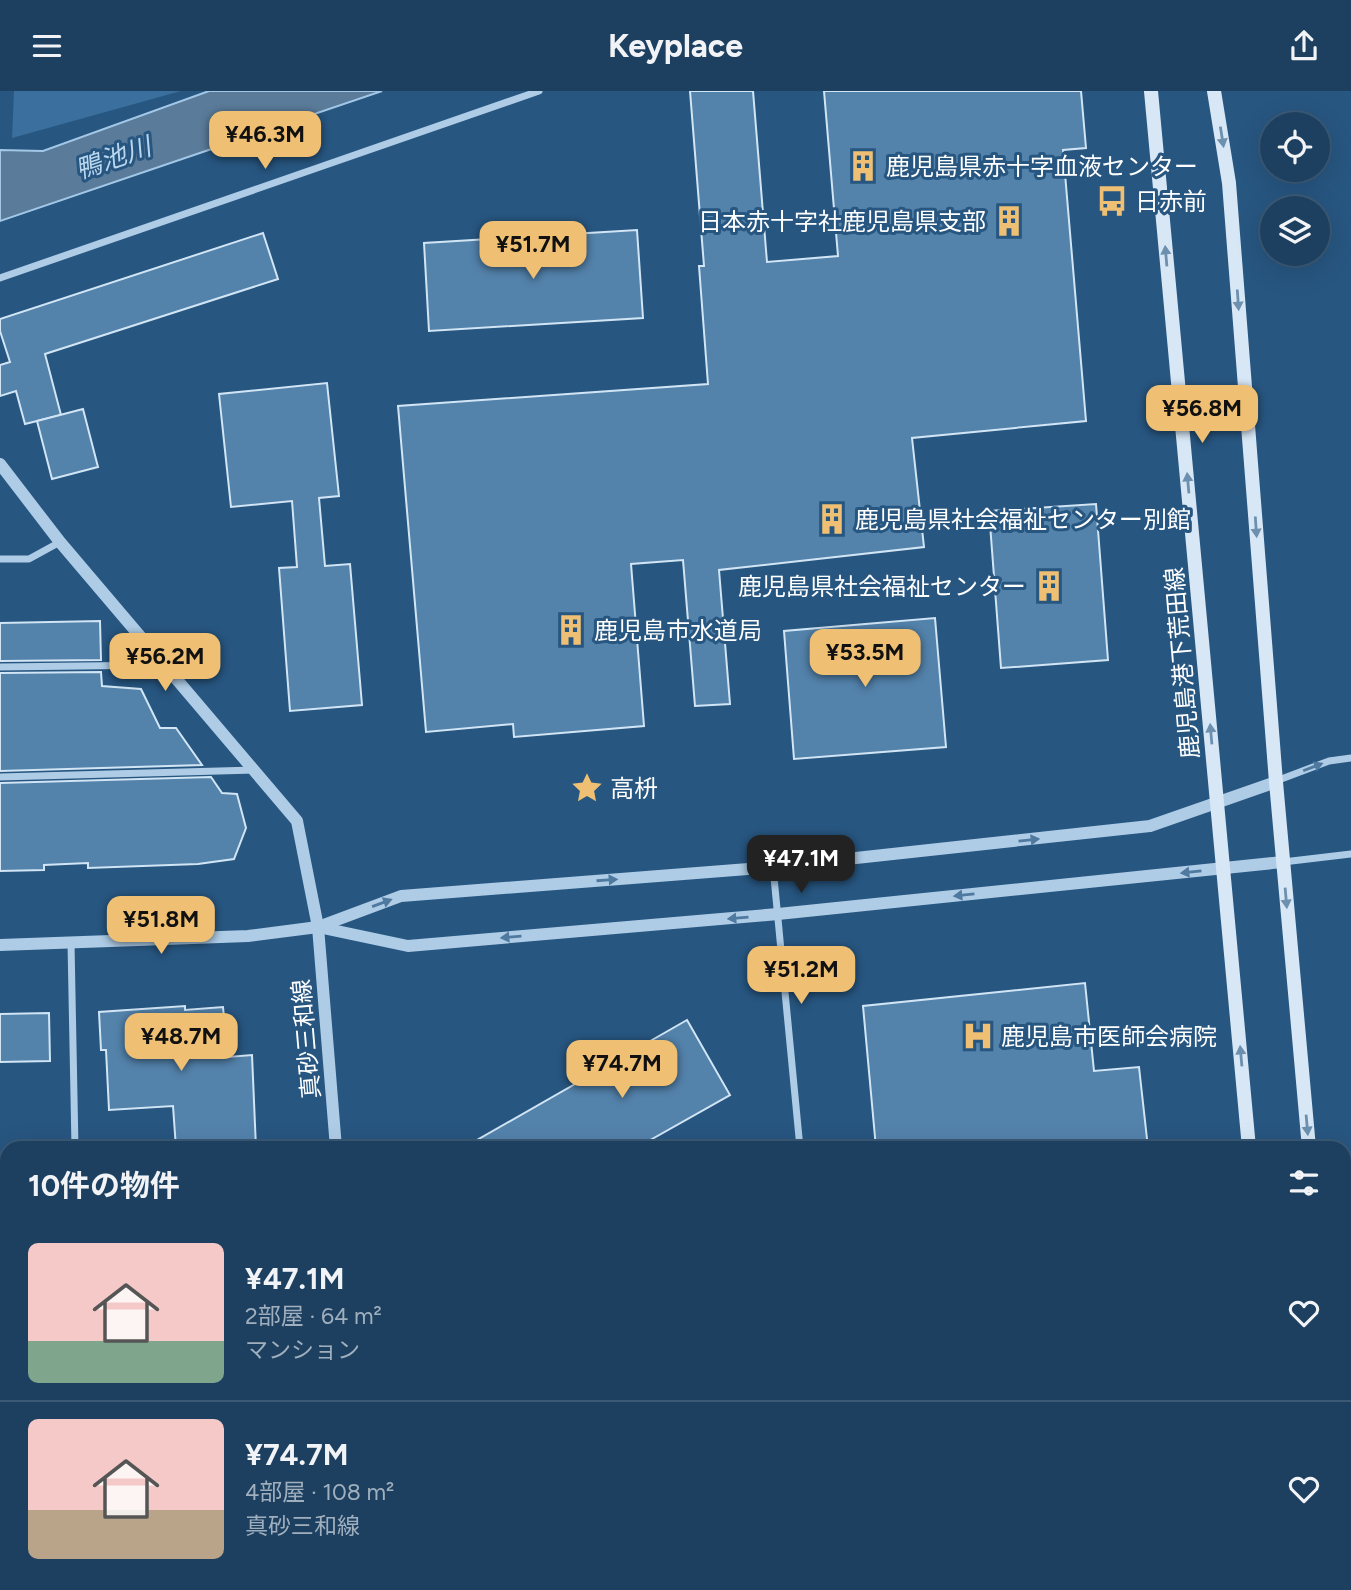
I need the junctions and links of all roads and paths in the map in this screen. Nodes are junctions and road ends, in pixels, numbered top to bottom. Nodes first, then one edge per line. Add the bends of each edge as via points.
1 (539, 91) edge
2 (1151, 91) edge
3 (1214, 91) edge
4 (0, 278) edge
5 (0, 464) edge
6 (60, 542) junction
7 (0, 559) edge
8 (162, 665) junction
9 (0, 667) edge
10 (1351, 758) edge
11 (256, 770) junction
12 (0, 777) edge
13 (1276, 782) junction
14 (1218, 802) junction
15 (1351, 854) edge
16 (1283, 862) junction
17 (773, 867) junction
18 (1224, 868) junction
19 (778, 914) junction
20 (318, 927) junction
21 (71, 943) junction
22 (0, 945) edge
23 (75, 1141) edge
24 (335, 1141) edge
25 (799, 1141) edge
26 (1248, 1141) edge
27 (1308, 1141) edge

1 - 4 street
14 -> 2 main road, 鹿児島港下荒田線
3 -> 13 main road via 1229,183
5 - 6 street, 真砂三和線
6 - 7 street via 29,559
6 - 8 street, 真砂三和線
8 - 9 street
8 - 11 street, 真砂三和線
13 -> 10 street via 1329,761
11 - 12 street
11 - 20 street, 真砂三和線 via 298,821
13 - 14 street
13 - 16 main road
17 -> 14 street via 1150,827
14 - 18 main road, 鹿児島港下荒田線
15 - 16 street
16 - 18 street
16 -> 27 main road
17 - 19 street
20 -> 17 street via 401,896
18 -> 19 street
26 -> 18 main road, 鹿児島港下荒田線
19 -> 20 street via 408,946
19 - 25 street
20 - 21 street via 248,936
20 - 24 street, 真砂三和線
21 - 22 street
21 - 23 street

